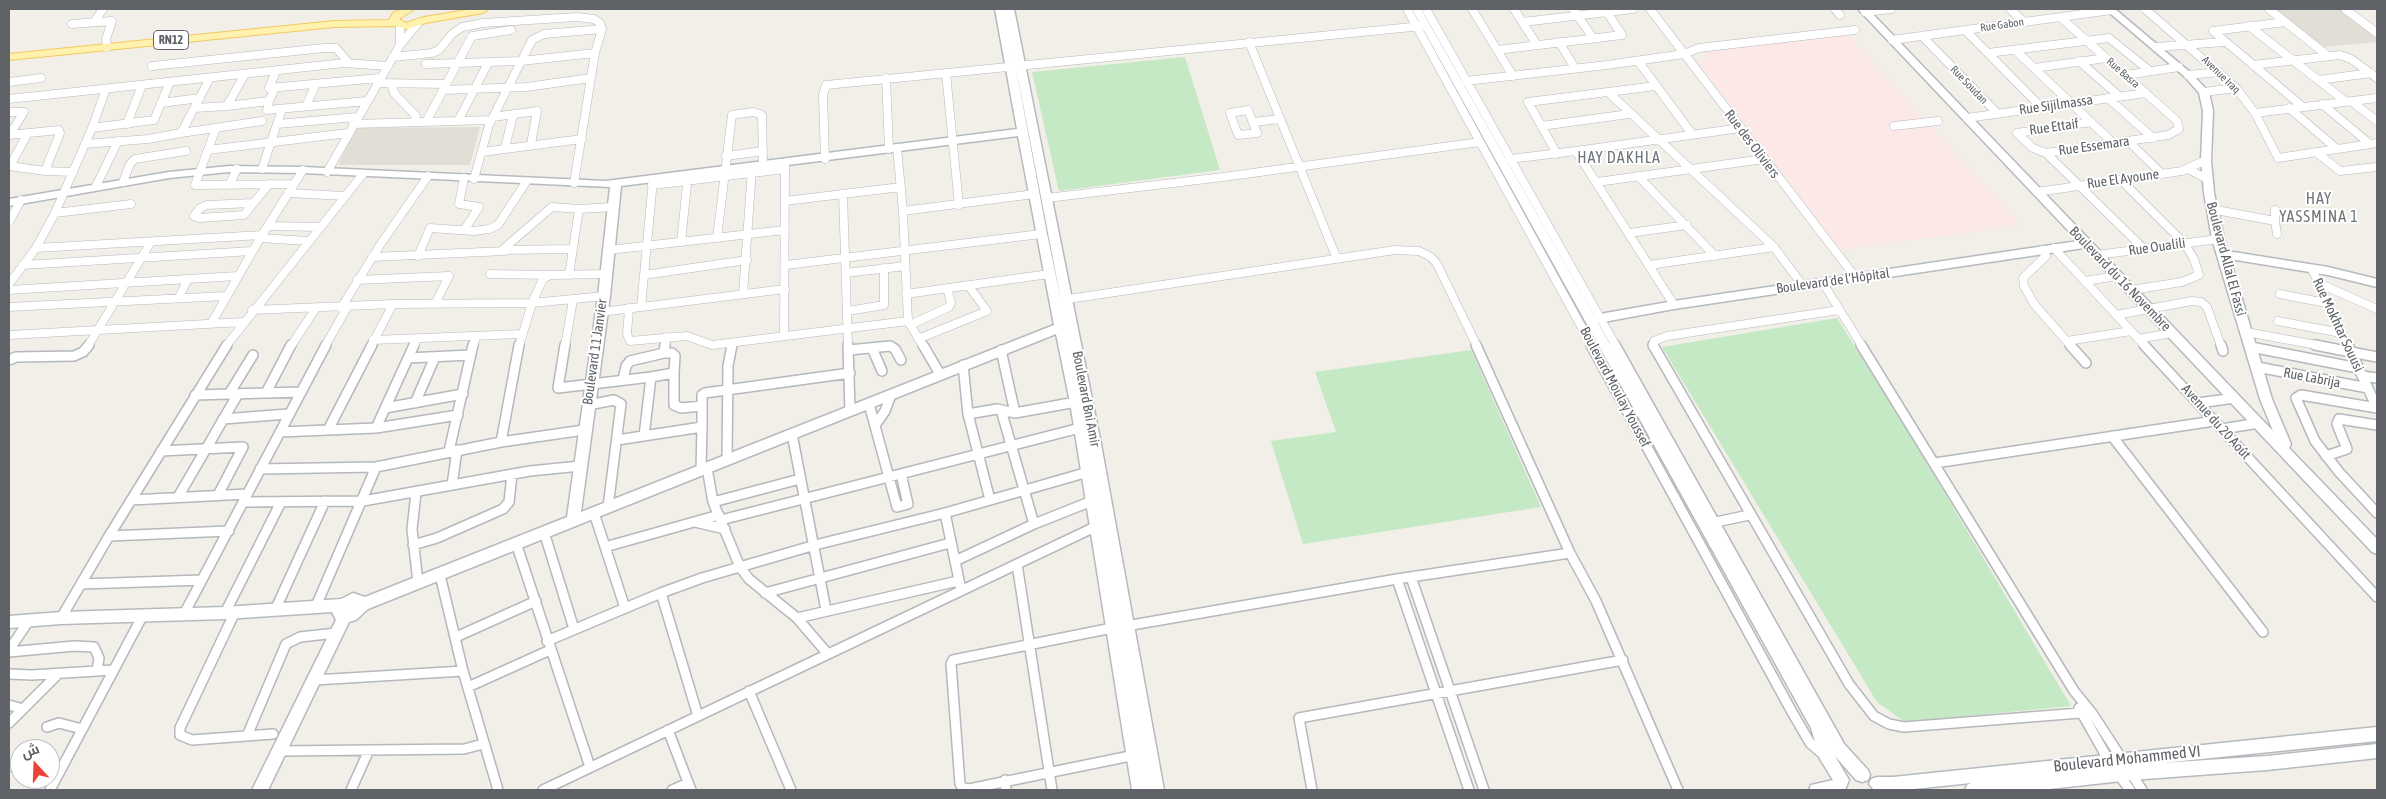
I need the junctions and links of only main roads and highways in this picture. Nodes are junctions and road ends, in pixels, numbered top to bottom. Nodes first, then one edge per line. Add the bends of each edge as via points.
1 (488, 9) edge
2 (402, 15) edge
3 (424, 16) edge
4 (9, 57) edge

1 - 3 main road
2 - 3 main road
2 - 4 main road, RN12 via 334,24 106,43 91,48

